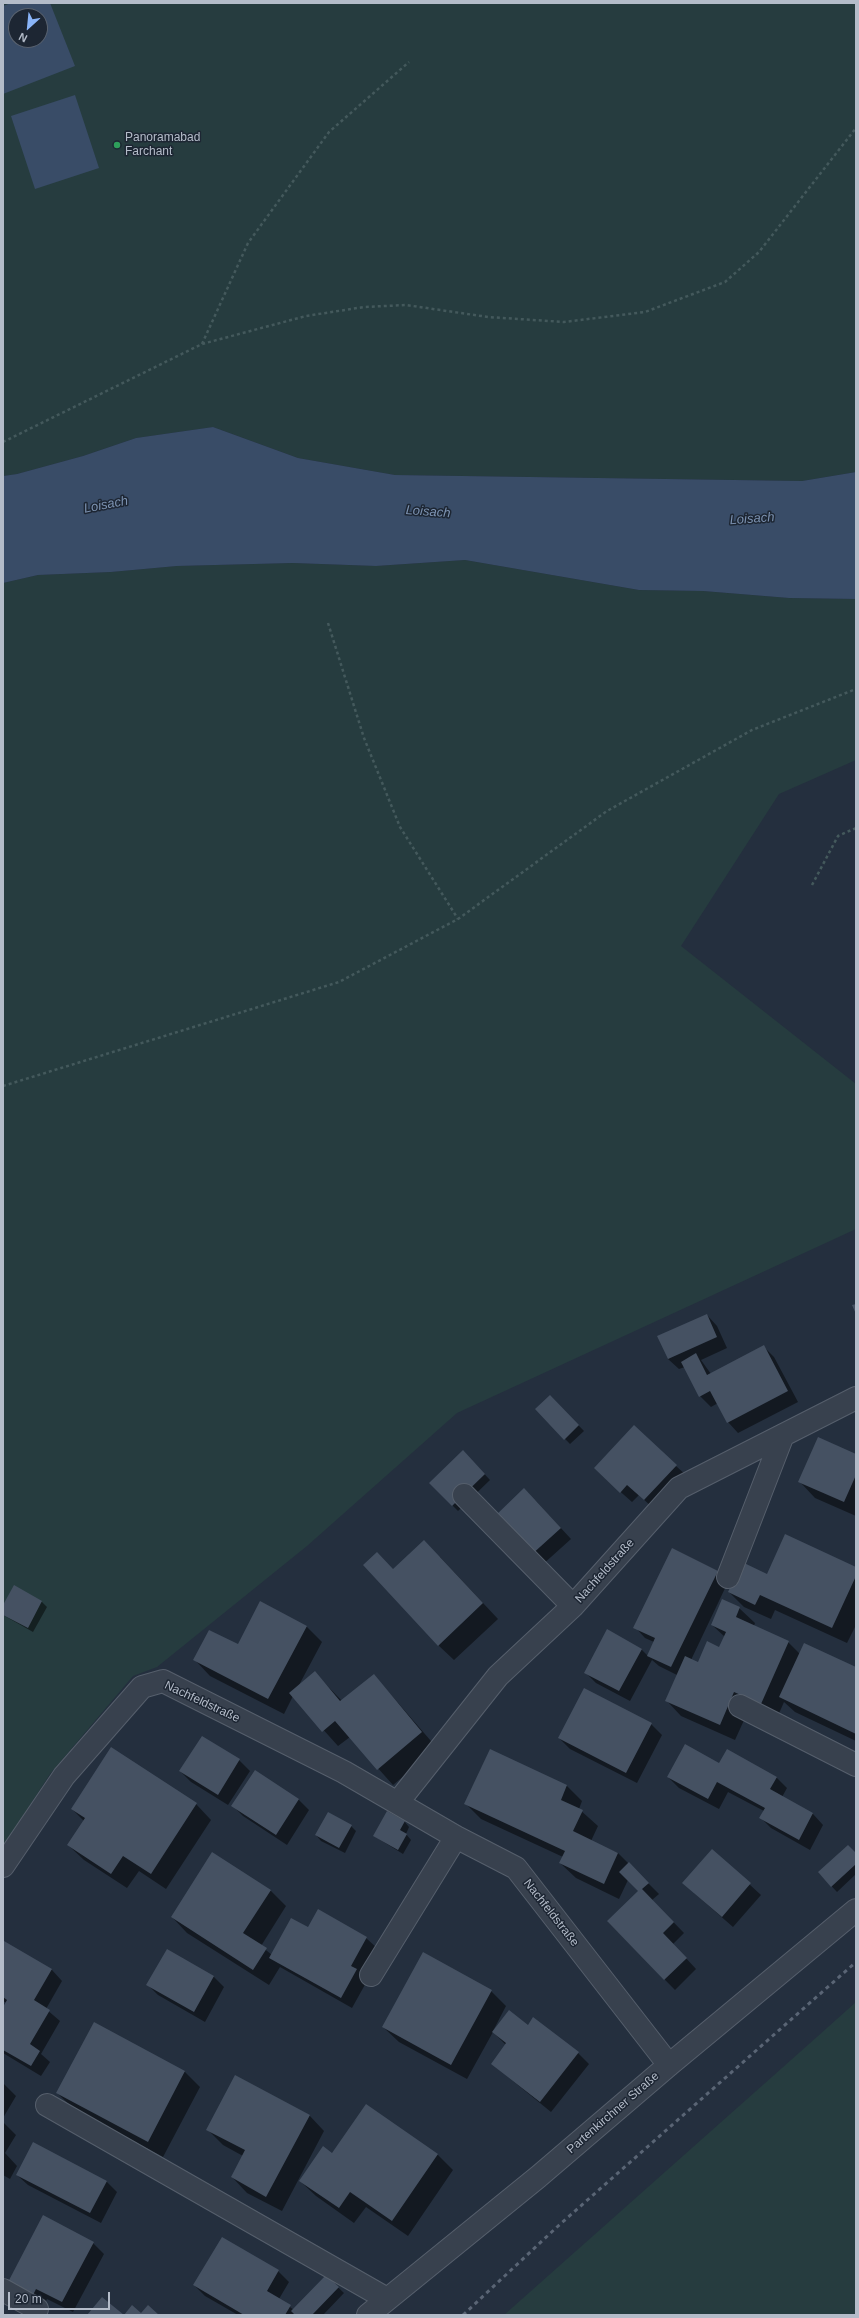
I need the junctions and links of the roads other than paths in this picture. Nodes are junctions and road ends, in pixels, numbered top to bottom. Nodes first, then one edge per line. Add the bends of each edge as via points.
1 (856, 1398) edge
2 (783, 1435) junction
3 (464, 1495) dead end
4 (728, 1577) dead end
5 (573, 1606) junction
6 (740, 1706) dead end
7 (856, 1765) edge
8 (398, 1802) junction
9 (456, 1837) junction
10 (3, 1866) edge
11 (856, 1910) edge
12 (371, 1975) dead end
13 (669, 2065) junction
14 (47, 2105) dead end
15 (3, 2290) edge
16 (387, 2299) junction
17 (37, 2309) dead end
18 (368, 2315) edge

1 - 2 street, Nachfeldstraße
2 - 4 street
2 - 5 street, Nachfeldstraße via 679,1488
3 - 5 street
5 - 8 street, Nachfeldstraße via 498,1676
6 - 7 street
8 - 9 street, Nachfeldstraße
8 - 10 street, Nachfeldstraße via 163,1681 142,1688 64,1776
9 - 12 street
9 - 13 street, Nachfeldstraße via 516,1868
11 - 13 street, Partenkirchner Straße
13 - 16 street, Partenkirchner Straße via 538,2177
14 - 16 street
15 - 17 street
16 - 18 street, Partenkirchner Straße

